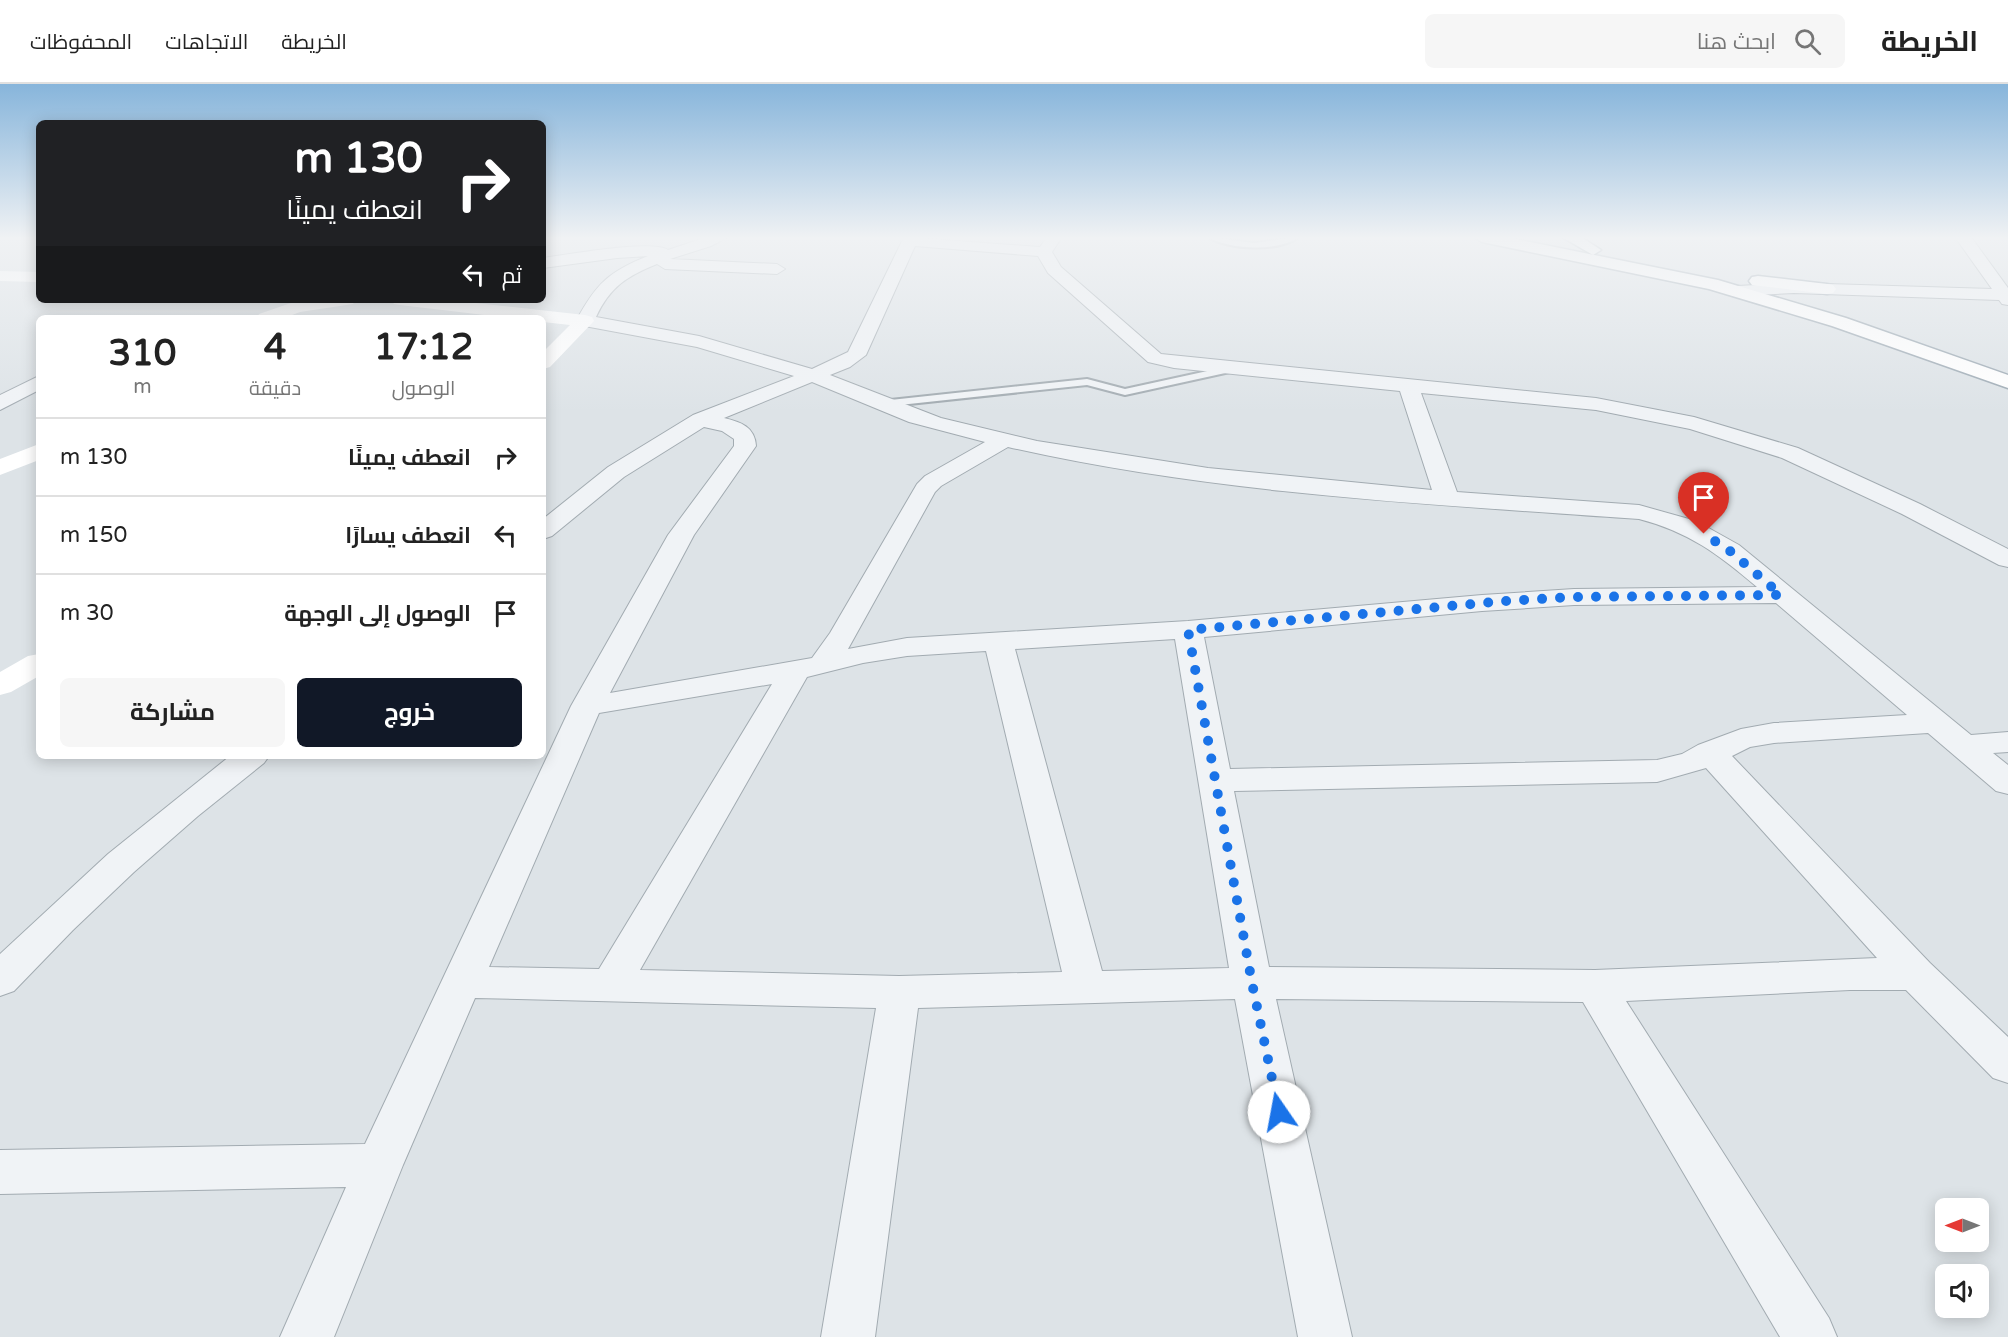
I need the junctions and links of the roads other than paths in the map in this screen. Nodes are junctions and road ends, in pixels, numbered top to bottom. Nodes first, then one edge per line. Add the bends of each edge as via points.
1 (599, 295) edge
2 (884, 295) edge
3 (1083, 295) edge
4 (1767, 295) edge
5 (1819, 295) edge
6 (1831, 295) edge
7 (1968, 295) edge
8 (1828, 296) junction
9 (2006, 297) edge
10 (326, 303) edge
11 (419, 303) edge
12 (274, 315) edge
13 (495, 315) edge
14 (546, 319) edge
15 (585, 321) junction
16 (546, 360) edge
17 (1235, 368) junction
18 (2008, 373) edge
19 (812, 375) junction
20 (2008, 382) edge
21 (36, 384) edge
22 (1408, 385) junction
23 (0, 404) edge
24 (881, 404) junction
25 (701, 420) junction
26 (1004, 440) junction
27 (36, 452) edge
28 (0, 468) edge
29 (1447, 498) junction
30 (546, 529) edge
31 (2008, 559) edge
32 (1781, 595) junction
33 (1188, 630) junction
34 (998, 640) junction
35 (36, 665) edge
36 (809, 668) junction
37 (0, 685) edge
38 (587, 706) junction
39 (1934, 723) junction
40 (2008, 742) edge
41 (1962, 746) junction
42 (1710, 752) junction
43 (248, 759) edge
44 (1214, 780) junction
45 (2008, 783) edge
46 (1916, 974) junction
47 (0, 980) edge
48 (462, 982) junction
49 (1252, 983) junction
50 (610, 984) junction
51 (1086, 986) junction
52 (1594, 987) junction
53 (899, 992) junction
54 (2008, 1065) edge
55 (379, 1165) junction
56 (0, 1172) edge
57 (307, 1337) edge
58 (848, 1337) edge
59 (1325, 1337) edge
60 (1810, 1337) edge

1 - 15 street
2 - 19 street via 856,355
3 - 17 street via 1155,358
4 - 20 main road
5 - 8 main road
6 - 8 street
7 - 9 street
8 - 18 main road
10 - 12 main road
11 - 13 main road
14 - 15 main road
15 - 16 main road
15 - 19 street via 670,334
17 - 22 street
17 - 24 lane via 1125,392 1111,390 1099,382 1087,382
19 - 24 street
19 - 25 street
21 - 23 street
22 - 29 street
22 - 31 street via 1596,404 1742,437 1790,453 1849,480
24 - 26 street via 951,428
25 - 30 street via 616,472
25 - 38 street via 736,428 743,433 745,446 681,535
26 - 29 street via 1228,480
26 - 36 street via 925,489 844,634
27 - 28 main road
29 - 32 street via 1658,516 1720,543
32 - 33 street via 1505,601
32 - 39 street
33 - 34 street
33 - 44 street
34 - 36 street via 907,647
34 - 51 street
35 - 37 main road
36 - 38 street
36 - 50 street
38 - 48 street
39 - 41 street
39 - 42 street via 1774,733 1741,739
40 - 41 street
41 - 45 street
42 - 44 street via 1657,771
42 - 46 street
43 - 47 street via 116,865
44 - 49 street
46 - 52 street
46 - 54 street
48 - 50 street
48 - 55 street
49 - 51 street
49 - 52 street
49 - 59 street
50 - 53 street
51 - 53 street
52 - 60 street
53 - 58 street
55 - 56 street
55 - 57 street

